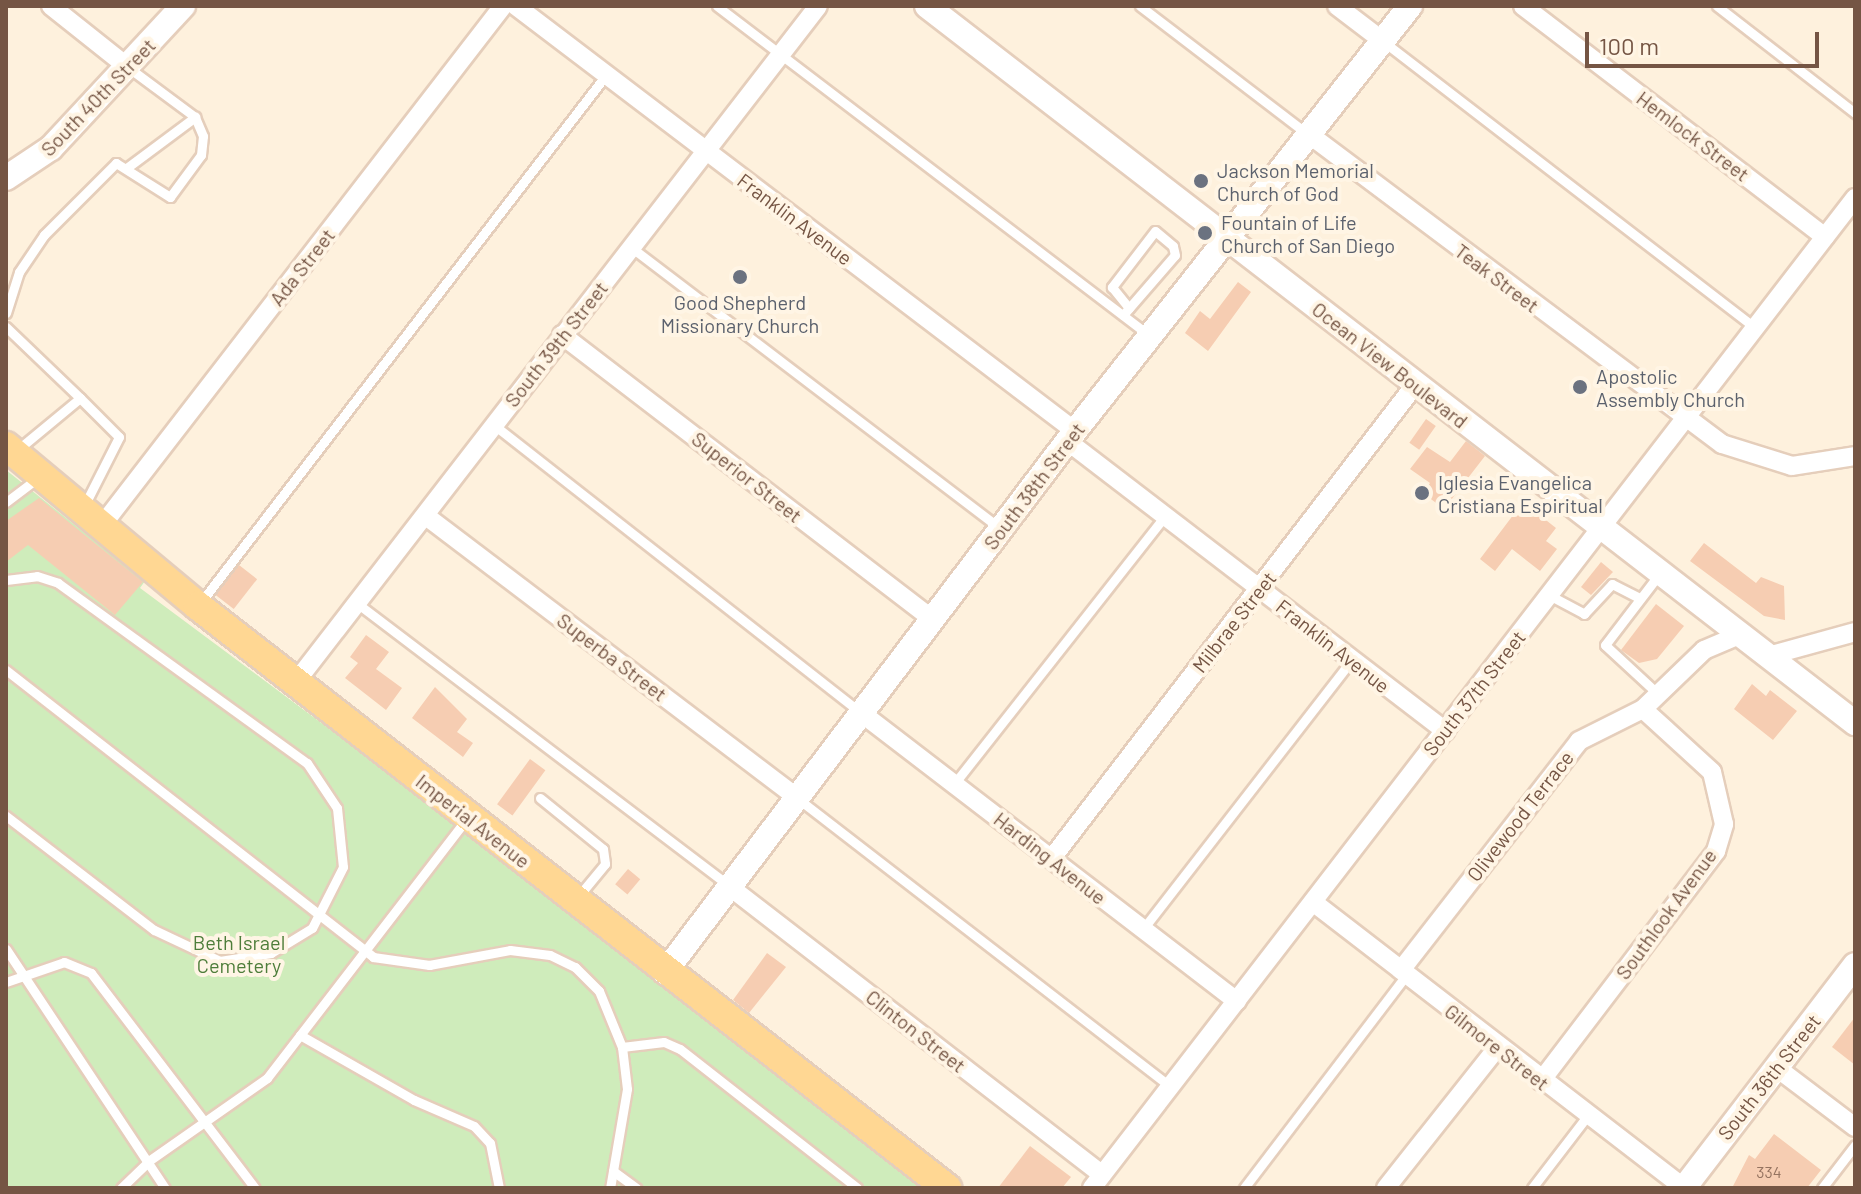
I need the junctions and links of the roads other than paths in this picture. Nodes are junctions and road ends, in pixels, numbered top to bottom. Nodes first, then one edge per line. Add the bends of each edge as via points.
1 (51, 6) edge
2 (183, 6) edge
3 (503, 6) edge
4 (516, 6) edge
5 (717, 6) edge
6 (818, 6) edge
7 (927, 6) edge
8 (1140, 6) edge
9 (1337, 6) edge
10 (1410, 6) edge
11 (1523, 6) edge
12 (1717, 6) edge
13 (1383, 41) junction
14 (781, 55) junction
15 (129, 68) junction
16 (606, 75) junction
17 (1855, 113) edge
18 (195, 117) junction
19 (1310, 135) junction
20 (706, 152) junction
21 (128, 167) junction
22 (6, 178) edge
23 (1855, 198) edge
24 (1825, 237) junction
25 (1229, 241) junction
26 (632, 248) junction
27 (1126, 312) junction
28 (6, 313) edge
29 (6, 327) edge
30 (1755, 328) junction
31 (562, 335) junction
32 (1151, 337) junction
33 (1415, 385) junction
34 (80, 398) junction
35 (1685, 422) junction
36 (494, 425) junction
37 (1072, 437) junction
38 (10, 450) edge
39 (1855, 456) edge
40 (39, 477) junction
41 (6, 502) edge
42 (426, 516) junction
43 (1164, 517) junction
44 (90, 520) junction
45 (1601, 528) junction
46 (1002, 530) junction
47 (1660, 573) junction
48 (6, 580) edge
49 (1259, 588) junction
50 (1549, 595) junction
51 (1639, 598) junction
52 (358, 604) junction
53 (198, 606) junction
54 (932, 619) junction
55 (1855, 632) edge
56 (1740, 635) junction
57 (1768, 656) junction
58 (1352, 660) junction
59 (6, 670) edge
60 (295, 683) junction
61 (1658, 694) junction
62 (1643, 709) junction
63 (864, 715) junction
64 (1855, 723) edge
65 (1445, 731) junction
66 (954, 784) junction
67 (540, 798) dead end
68 (797, 798) junction
69 (6, 816) edge
70 (469, 817) junction
71 (1052, 858) junction
72 (730, 887) junction
73 (575, 901) junction
74 (1313, 902) junction
75 (322, 915) junction
76 (1143, 929) junction
77 (6, 949) edge
78 (363, 951) junction
79 (1855, 965) edge
80 (665, 972) junction
81 (24, 973) junction
82 (1403, 973) junction
83 (6, 982) edge
84 (1237, 1001) junction
85 (300, 1035) junction
86 (622, 1047) junction
87 (1497, 1048) junction
88 (1777, 1068) junction
89 (1541, 1081) junction
90 (1171, 1087) junction
91 (1588, 1115) junction
92 (205, 1121) junction
93 (1855, 1127) edge
94 (1855, 1145) edge
95 (150, 1160) junction
96 (613, 1171) junction
97 (1097, 1182) edge
98 (121, 1188) edge
99 (165, 1188) edge
100 (255, 1188) edge
101 (499, 1188) edge
102 (610, 1188) edge
103 (636, 1188) edge
104 (857, 1188) edge
105 (947, 1188) edge
106 (1244, 1188) edge
107 (1386, 1188) edge
108 (1532, 1188) edge
109 (1684, 1188) edge
110 (1822, 1188) edge

1 - 15 street
2 - 15 street, South 40th Street
3 - 44 street, Ada Street
4 - 16 street, Franklin Avenue
5 - 14 lane
6 - 14 street, South 39th Street
7 - 25 street, Ocean View Boulevard
8 - 19 lane
9 - 13 street
10 - 13 street, South 38th Street
11 - 24 street, Hemlock Street
12 - 17 lane
13 - 19 street, South 38th Street
13 - 30 lane
14 - 20 street, South 39th Street
14 - 27 lane
15 - 18 lane
15 - 22 street, South 40th Street via 51,148
16 - 20 street, Franklin Avenue
16 - 53 lane
18 - 21 lane
18 - 21 lane via 201,155 175,194 165,195
19 - 25 street, South 38th Street
19 - 35 street, Teak Street
20 - 26 street, South 39th Street
20 - 37 street, Franklin Avenue
21 - 28 lane via 116,163 53,223 19,272
23 - 24 street, South 37th Street
24 - 30 street, South 37th Street
25 - 32 street, South 38th Street
25 - 33 street, Ocean View Boulevard
26 - 31 street, South 39th Street
26 - 46 lane
27 - 27 lane via 1177,250 1155,231 1112,287
27 - 32 lane
29 - 34 lane
30 - 35 street, South 37th Street
31 - 36 street, South 39th Street
31 - 54 street, Superior Street
32 - 37 street, South 38th Street
33 - 45 street, Ocean View Boulevard
33 - 49 street, Milbrae Street
34 - 38 lane
34 - 44 lane via 119,437
35 - 39 street, Teak Street via 1738,453 1774,463 1810,466
35 - 45 street, South 37th Street
36 - 42 street, South 39th Street
36 - 63 lane
37 - 43 street, Franklin Avenue
37 - 46 street, South 38th Street
38 - 40 main road, Imperial Avenue
40 - 41 lane
40 - 44 main road, Imperial Avenue
42 - 52 street, South 39th Street
42 - 68 street, Superba Street
43 - 49 street, Franklin Avenue
43 - 66 lane
44 - 53 main road, Imperial Avenue
45 - 47 street, Ocean View Boulevard
45 - 50 street, South 37th Street
46 - 54 street, South 38th Street
47 - 51 lane
47 - 56 street, Ocean View Boulevard
48 - 75 lane via 37,576 58,583 307,763 343,827 343,867
49 - 58 street, Franklin Avenue
49 - 71 street, Milbrae Street
50 - 51 lane via 1584,614 1612,584
50 - 65 street, South 37th Street
51 - 61 lane via 1605,645
52 - 60 street, South 39th Street
52 - 72 lane
53 - 60 main road, Imperial Avenue
54 - 63 street, South 38th Street
55 - 57 street
56 - 57 street, Ocean View Boulevard
56 - 61 street, Olivewood Terrace via 1704,650
57 - 64 street, Ocean View Boulevard
58 - 65 street, Franklin Avenue
58 - 76 lane
59 - 75 lane
60 - 70 main road, Imperial Avenue
61 - 62 street, Olivewood Terrace
62 - 82 street, Olivewood Terrace via 1579,741
62 - 89 street, Southlook Avenue via 1712,772 1724,824 1716,851
63 - 66 street, Harding Avenue
63 - 68 street, South 38th Street
65 - 74 street, South 37th Street
66 - 71 street, Harding Avenue
67 - 73 lane via 603,849 605,864
68 - 72 street, South 38th Street
68 - 90 lane
69 - 75 lane via 154,930 208,957 271,953
70 - 73 main road, Imperial Avenue
70 - 78 lane
71 - 76 street, Harding Avenue
72 - 80 street, South 38th Street
72 - 97 street, Clinton Street
73 - 80 main road, Imperial Avenue
74 - 82 street, Gilmore Street
74 - 84 street, South 37th Street
75 - 78 lane
76 - 84 street, Harding Avenue
77 - 81 lane
78 - 85 lane
78 - 86 lane via 429,965 510,950 550,955 575,967 599,991
79 - 88 street, South 36th Street
80 - 105 main road, Imperial Avenue
81 - 83 lane
81 - 92 lane via 64,962 91,973
81 - 95 lane
82 - 87 street, Gilmore Street
82 - 106 lane
84 - 90 street, South 37th Street
85 - 92 lane via 267,1078
85 - 101 lane via 414,1100 474,1126 490,1143
86 - 96 lane via 627,1089
86 - 104 lane via 664,1042 680,1049
87 - 89 street, Gilmore Street
87 - 107 street
88 - 93 street
88 - 109 street, South 36th Street
89 - 91 street, Gilmore Street
90 - 97 street, South 37th Street
91 - 108 lane
91 - 109 street, Gilmore Street
92 - 95 lane
92 - 100 lane
94 - 110 lane
95 - 98 lane
95 - 99 lane
96 - 102 lane
96 - 103 lane

